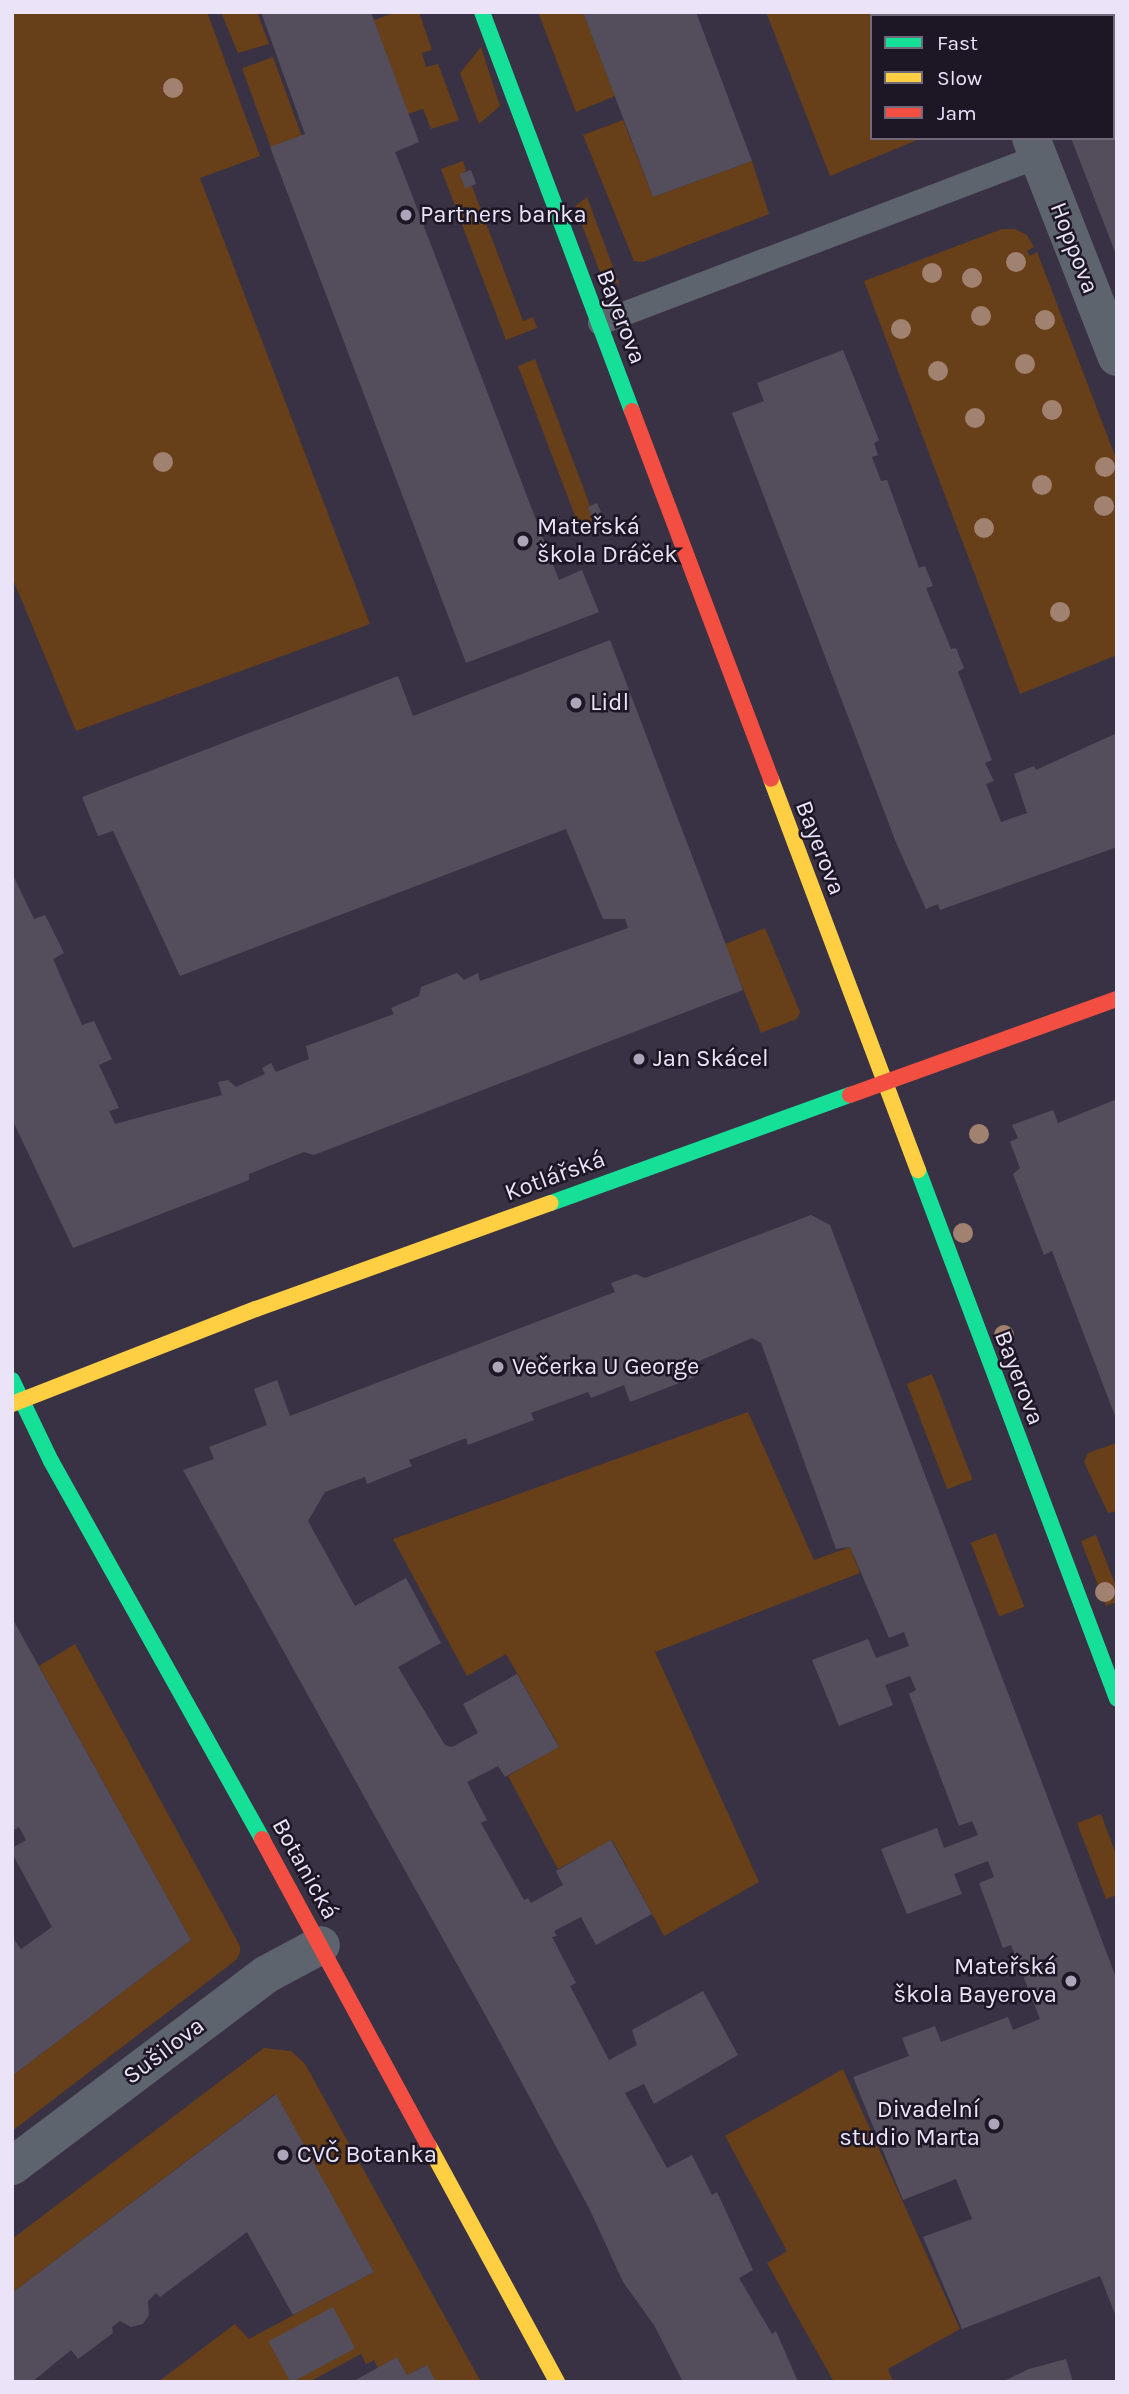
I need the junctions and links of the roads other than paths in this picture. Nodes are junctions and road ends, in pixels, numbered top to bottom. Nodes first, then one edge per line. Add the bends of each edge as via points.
1 (482, 12) edge
2 (1035, 148) edge
3 (600, 323) junction
4 (1117, 358) edge
5 (1117, 999) edge
6 (883, 1082) junction
7 (12, 1380) edge
8 (17, 1402) edge
9 (1117, 1699) edge
10 (321, 1945) junction
11 (12, 2166) edge
12 (557, 2382) edge

1 - 3 street, Bayerova
2 - 3 lane
2 - 4 street, Hoppova
3 - 6 street, Bayerova
5 - 6 street, Kotlářská
6 - 8 street, Kotlářská via 256,1309
6 - 9 street, Bayerova
7 - 8 street, Botanická
8 - 10 street, Botanická
10 - 11 street, Sušilova via 267,1974
10 - 12 street, Botanická

